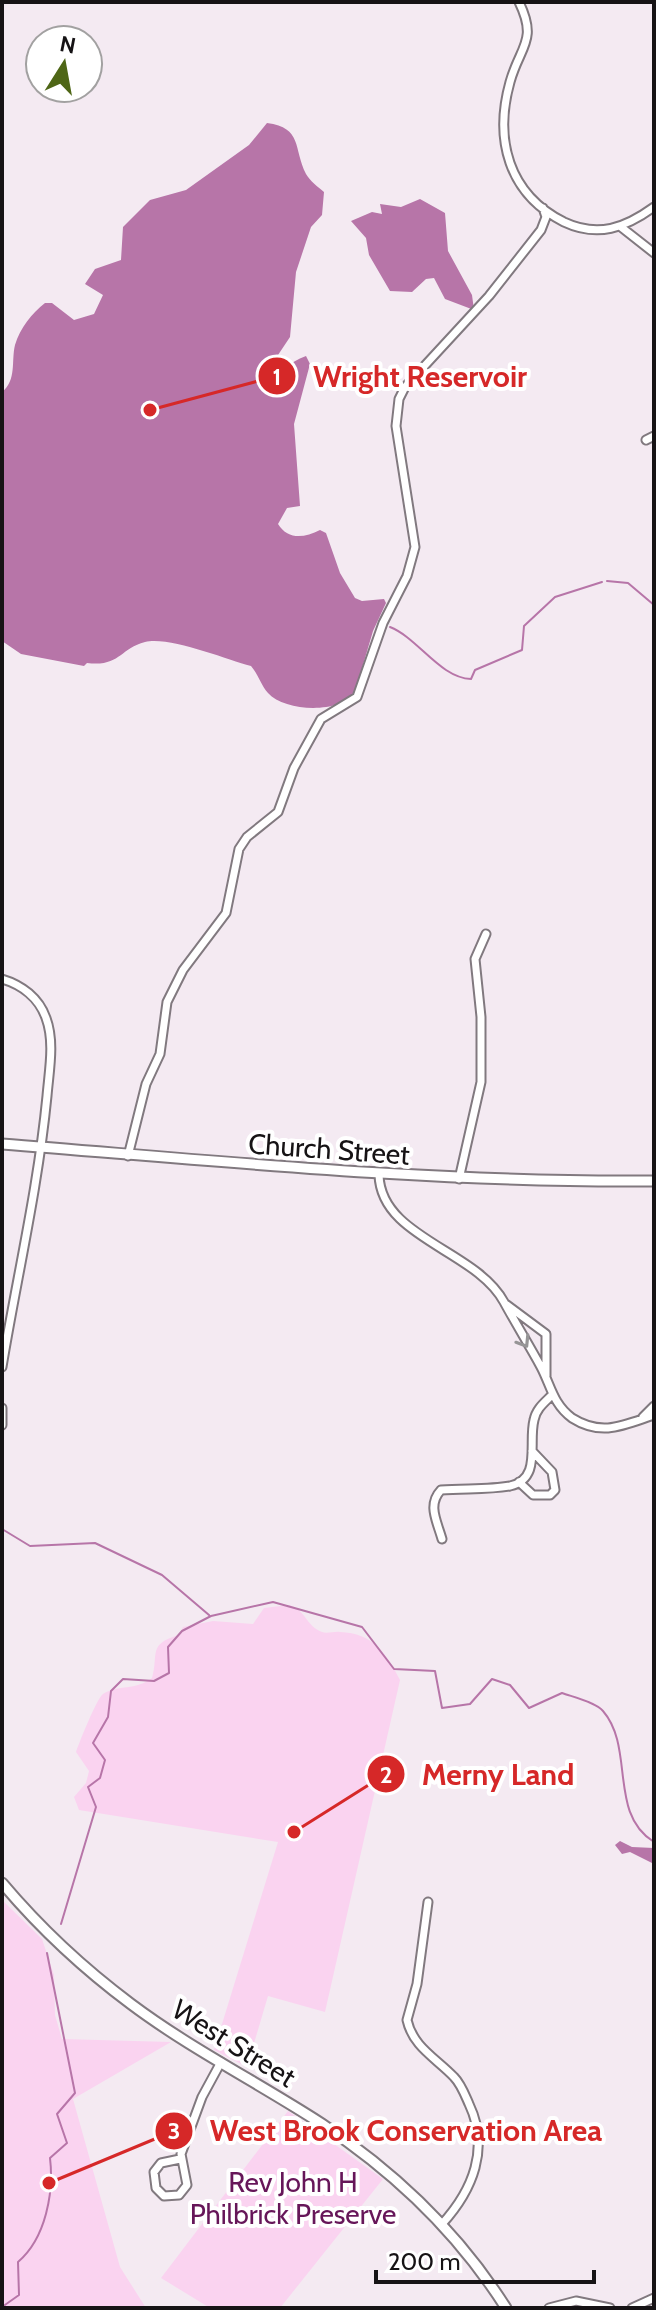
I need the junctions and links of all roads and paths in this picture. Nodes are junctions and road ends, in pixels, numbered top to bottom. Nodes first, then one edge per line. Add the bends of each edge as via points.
1 (519, 2) edge
2 (654, 207) edge
3 (543, 208) junction
4 (621, 227) junction
5 (654, 253) edge
6 (486, 934) dead end
7 (2, 979) edge
8 (2, 1144) edge
9 (42, 1147) junction
10 (128, 1156) junction
11 (379, 1175) junction
12 (459, 1179) junction
13 (654, 1181) edge
14 (505, 1304) junction
15 (2, 1367) edge
16 (546, 1378) junction
17 (552, 1395) junction
18 (654, 1406) edge
19 (2, 1408) edge
20 (654, 1415) edge
21 (638, 1421) junction
22 (2, 1425) edge
23 (532, 1451) junction
24 (519, 1482) junction
25 (442, 1539) dead end
26 (2, 1883) edge
27 (428, 1902) dead end
28 (221, 2062) junction
29 (180, 2159) junction
30 (442, 2224) junction
31 (654, 2298) edge
32 (506, 2308) edge
33 (549, 2308) edge
34 (610, 2308) edge
35 (632, 2308) edge

1 - 3 street via 529,35 506,97 506,150 510,171
2 - 4 street
3 - 4 street via 585,230
3 - 10 street via 541,230 401,394 396,426 415,533 407,576 383,623 357,697 317,725 278,812 239,849 226,913 172,989 160,1054 146,1084
4 - 5 street
6 - 12 street via 475,959 481,1082
7 - 9 street via 34,998 49,1027
8 - 9 main road, Church Street
9 - 10 main road, Church Street
9 - 15 street
10 - 11 main road, Church Street
11 - 12 main road, Church Street
11 - 14 street via 382,1195 393,1211 485,1278
12 - 13 main road, Church Street
14 -> 16 street
14 - 16 street via 546,1334
16 - 17 street
17 - 21 street via 565,1412 587,1426 616,1429
17 - 23 street via 537,1410
18 - 21 street
19 - 22 street
20 - 21 street
23 - 24 street via 530,1469
23 - 24 street via 552,1472 555,1490 533,1495
24 - 25 street via 441,1490 432,1506
26 - 28 main road, West Street via 95,1975
27 - 30 street via 407,2020 423,2050 458,2080 480,2138 471,2183
28 - 29 street
28 - 30 main road, West Street via 358,2149
29 - 29 street via 187,2185 179,2195 164,2196 156,2188 154,2172 161,2163
30 - 32 main road, West Street
31 - 35 street
33 - 34 street via 576,2301

